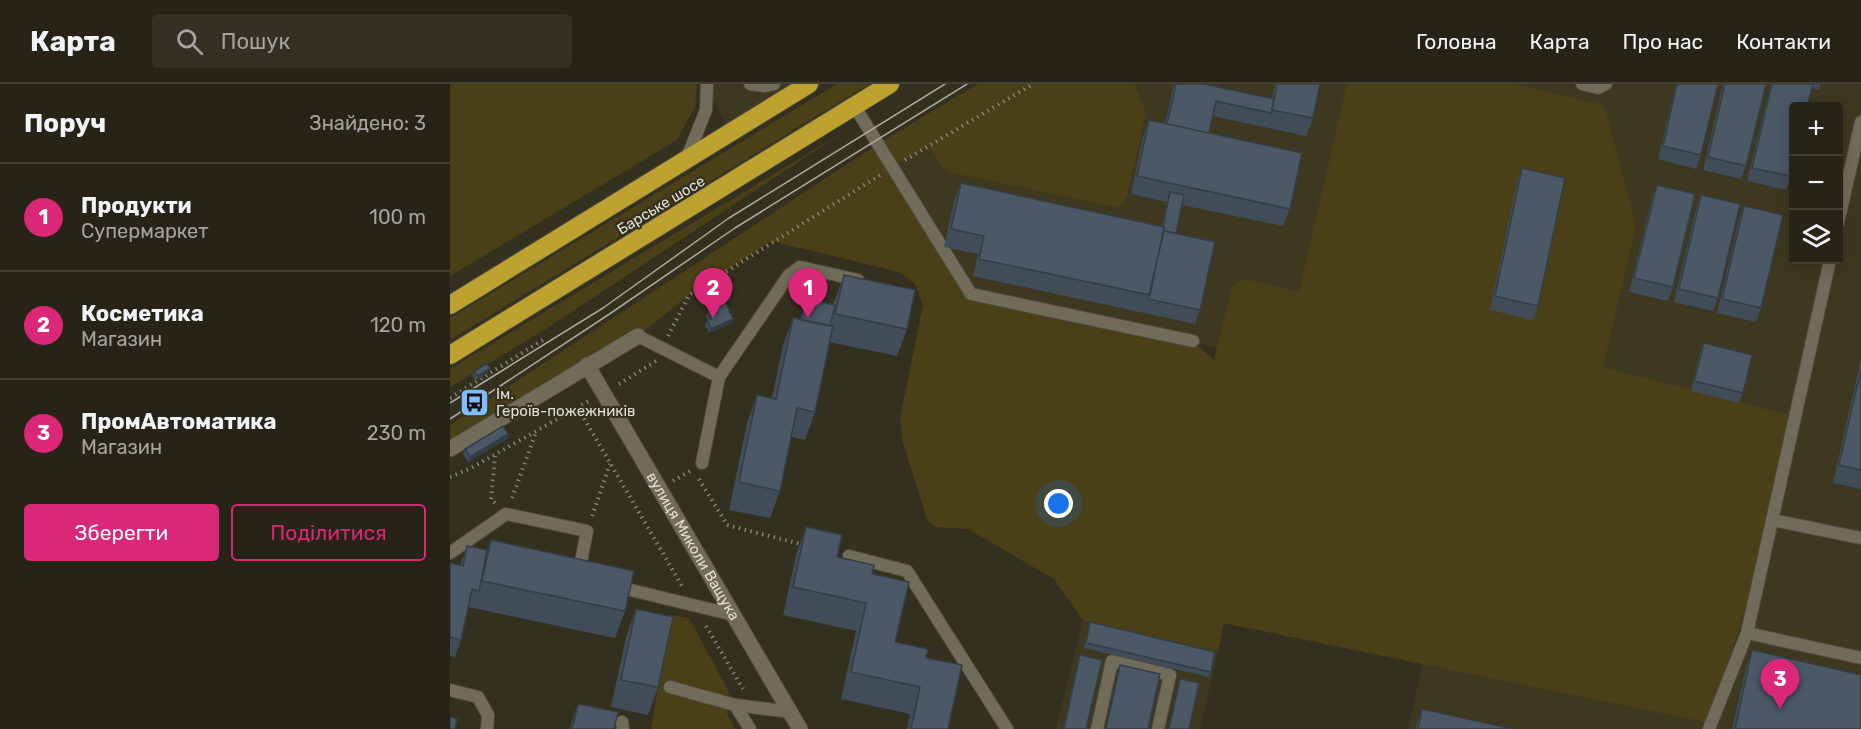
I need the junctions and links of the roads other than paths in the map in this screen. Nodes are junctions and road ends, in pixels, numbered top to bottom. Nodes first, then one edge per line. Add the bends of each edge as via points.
1 (707, 84) edge
2 (750, 84) edge
3 (774, 84) edge
4 (809, 84) edge
5 (890, 84) edge
6 (1582, 84) edge
7 (1606, 84) edge
8 (855, 107) junction
9 (1861, 122) edge
10 (685, 163) junction
11 (1842, 210) edge
12 (1829, 264) edge
13 (865, 282) edge
14 (450, 305) edge
15 (638, 336) joint
16 (1193, 341) dead end
17 (450, 355) edge
18 (587, 364) junction
19 (718, 377) junction
20 (450, 449) edge
21 (702, 464) road end
22 (1772, 520) junction
23 (1861, 538) edge
24 (450, 553) edge
25 (849, 556) dead end
26 (734, 615) junction
27 (1747, 633) junction
28 (1861, 658) edge
29 (670, 687) dead end
30 (450, 690) edge
31 (735, 705) junction
32 (790, 712) junction
33 (487, 729) edge
34 (750, 729) edge
35 (800, 729) edge
36 (1007, 729) edge
37 (1097, 729) edge
38 (1158, 729) edge
39 (1709, 729) edge

1 - 10 lane via 706,110
2 - 3 lane
4 - 10 highway
5 - 8 highway, Барське шосе
6 - 7 lane via 1598,88
8 - 16 lane via 971,294
8 - 17 highway, Барське шосе
9 - 11 lane
10 - 14 highway
12 - 22 lane
13 - 19 lane via 808,268 794,270
15 - 18 street
15 - 19 lane
18 - 20 street
18 - 26 street, вулиця Миколи Ващука
19 - 21 lane
22 - 23 lane
22 - 27 lane
24 - 26 lane via 506,513 586,531 579,567 596,582
25 - 36 lane via 908,571
26 - 32 street, вулиця Миколи Ващука
27 - 28 lane
27 - 39 lane
29 - 31 lane
30 - 33 lane via 478,697 488,715
31 - 32 lane
31 - 34 lane
32 - 35 street, вулиця Миколи Ващука
37 - 38 lane via 1112,661 1170,675

